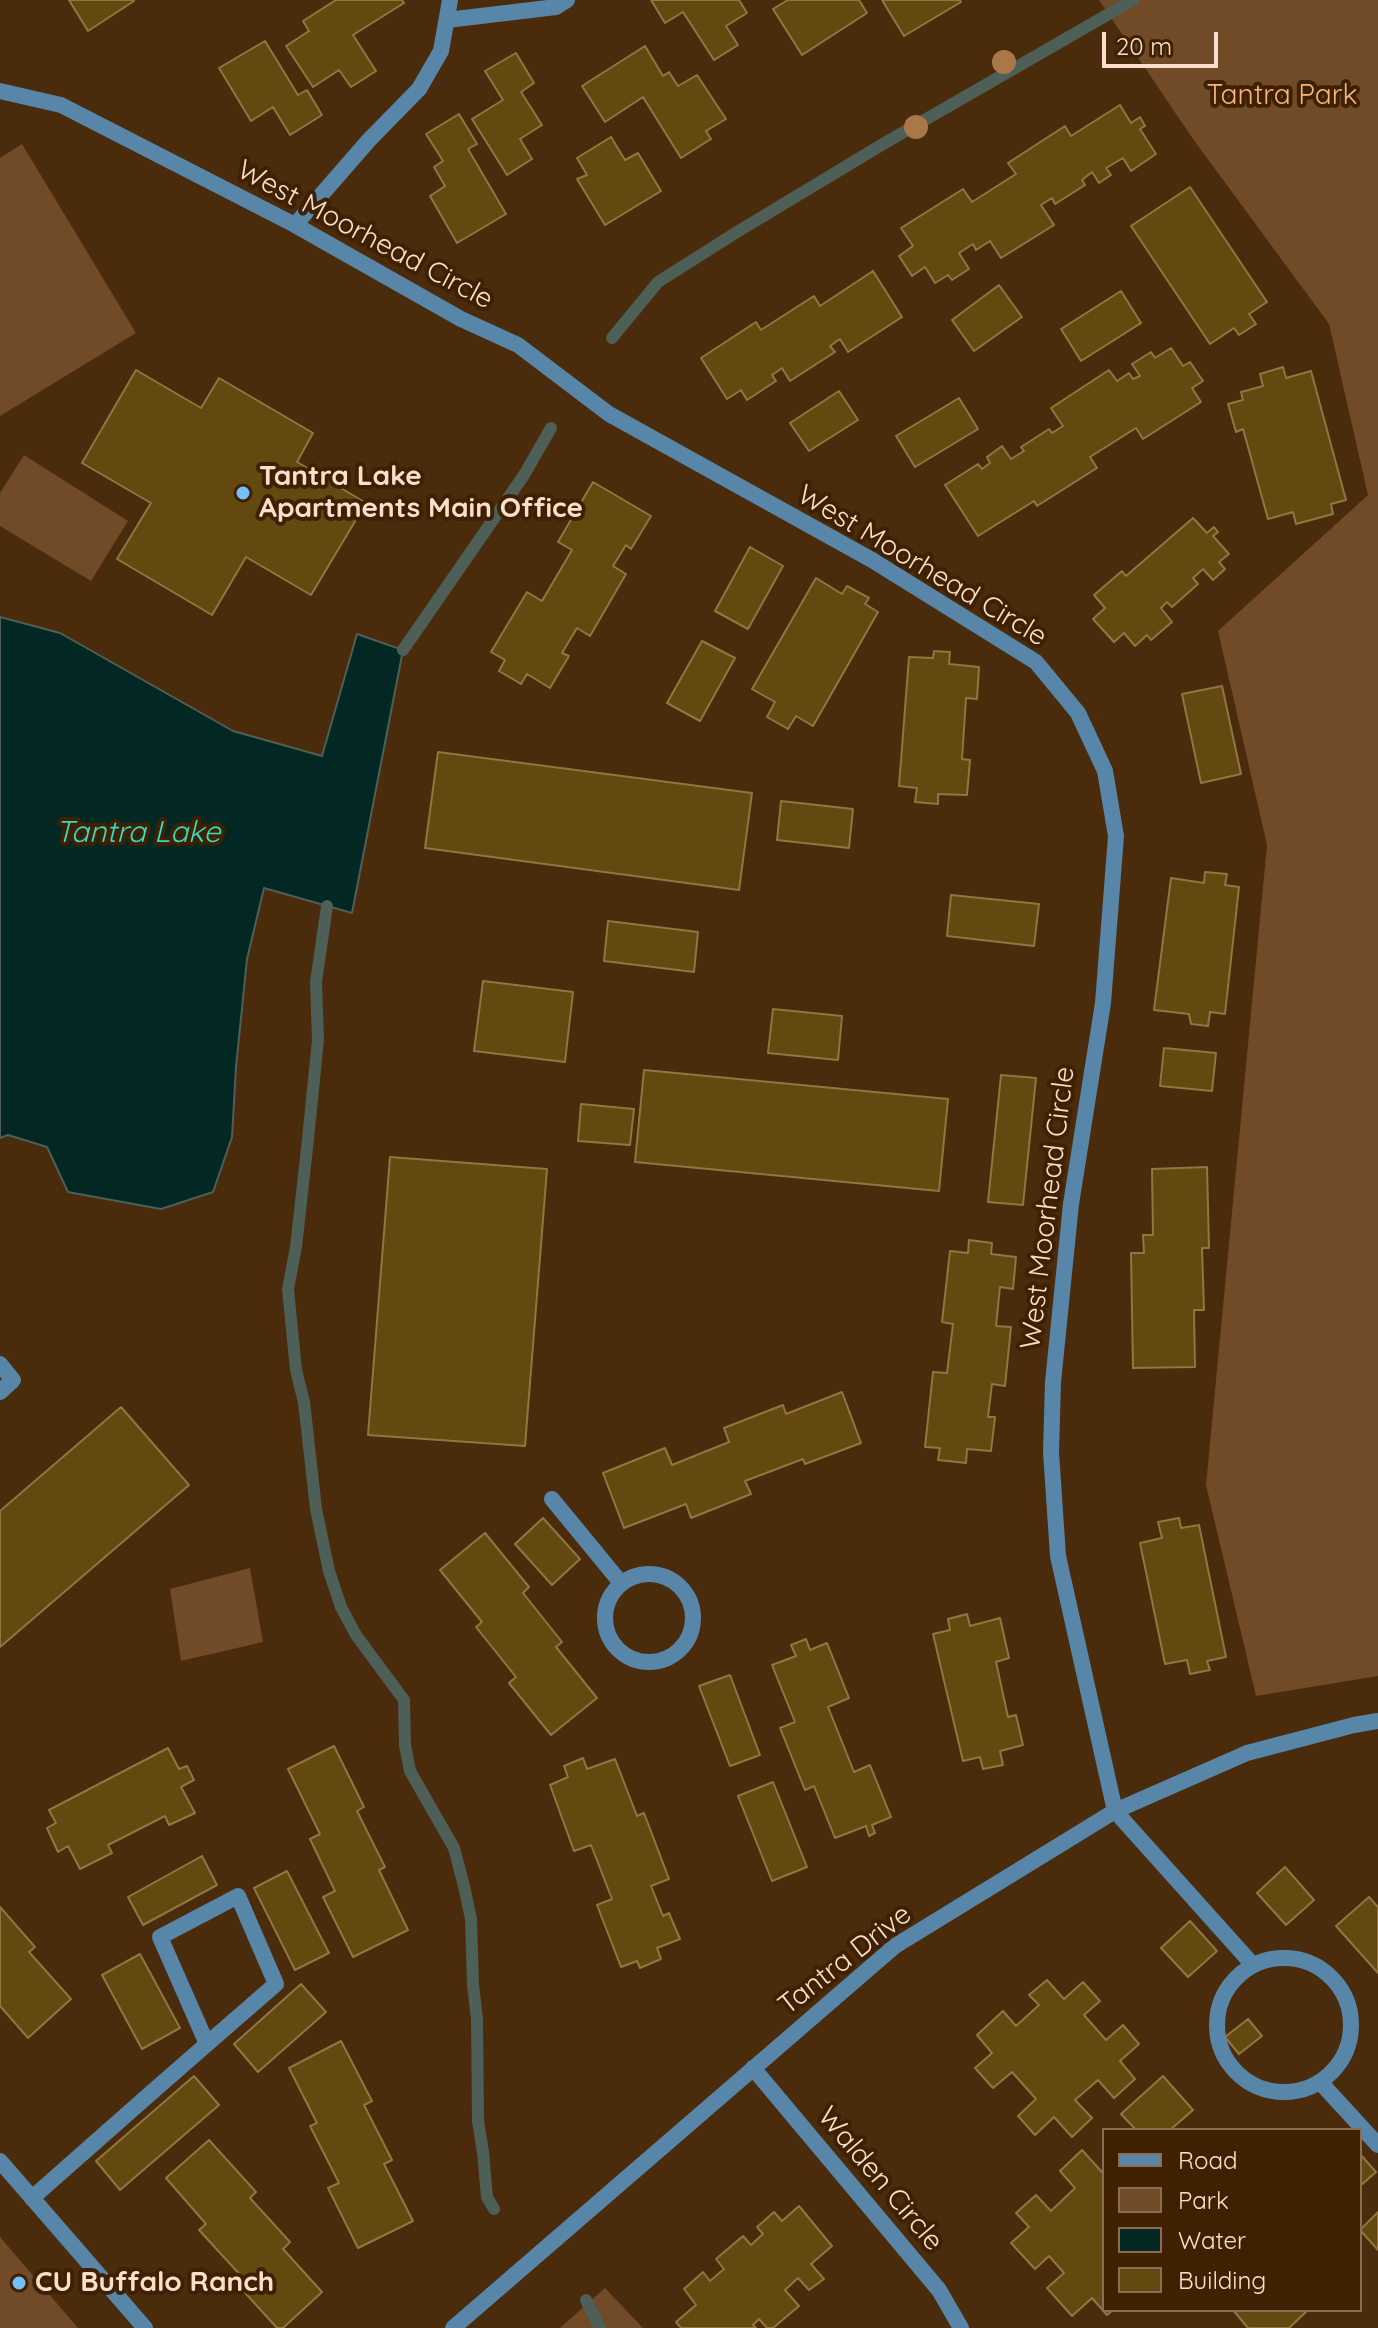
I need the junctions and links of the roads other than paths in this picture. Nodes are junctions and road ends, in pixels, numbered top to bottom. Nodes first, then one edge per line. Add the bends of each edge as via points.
1 (450, 0) edge
2 (567, 0) edge
3 (447, 20) junction
4 (0, 91) edge
5 (295, 225) junction
6 (0, 1364) edge
7 (0, 1392) edge
8 (552, 1499) dead end
9 (621, 1583) junction
10 (1378, 1721) edge
11 (1115, 1811) junction
12 (1253, 1965) junction
13 (207, 2044) junction
14 (753, 2068) junction
15 (1320, 2082) junction
16 (1378, 2145) edge
17 (0, 2161) edge
18 (32, 2198) junction
19 (145, 2328) edge
20 (453, 2328) edge
21 (961, 2328) edge

1 - 3 street
2 - 3 street via 556,7
3 - 5 street via 441,51 419,89
4 - 5 street, West Moorhead Circle via 61,105
5 - 11 street, West Moorhead Circle via 461,319 518,345 609,414 872,560 1036,662 1078,713 1105,771 1116,836 1103,1003 1070,1219 1051,1452 1058,1556
6 - 7 street via 13,1380
8 - 9 street
9 - 9 street via 605,1614 615,1646 644,1662 662,1661 677,1652 689,1639 694,1622 684,1589 654,1573
10 - 11 street, Tantra Drive via 1247,1753
11 - 12 street
11 - 14 street, Tantra Drive via 895,1946
12 - 15 street via 1279,1957 1306,1961 1330,1975 1346,1997 1350,2038 1339,2063
12 - 15 street via 1221,1999 1216,2029 1225,2059 1260,2089 1291,2092
13 - 13 street via 276,1984 238,1896 160,1937
13 - 18 street
14 - 20 street, Tantra Drive
14 - 21 street, Walden Circle via 939,2290
15 - 16 street
17 - 18 street
18 - 19 street

